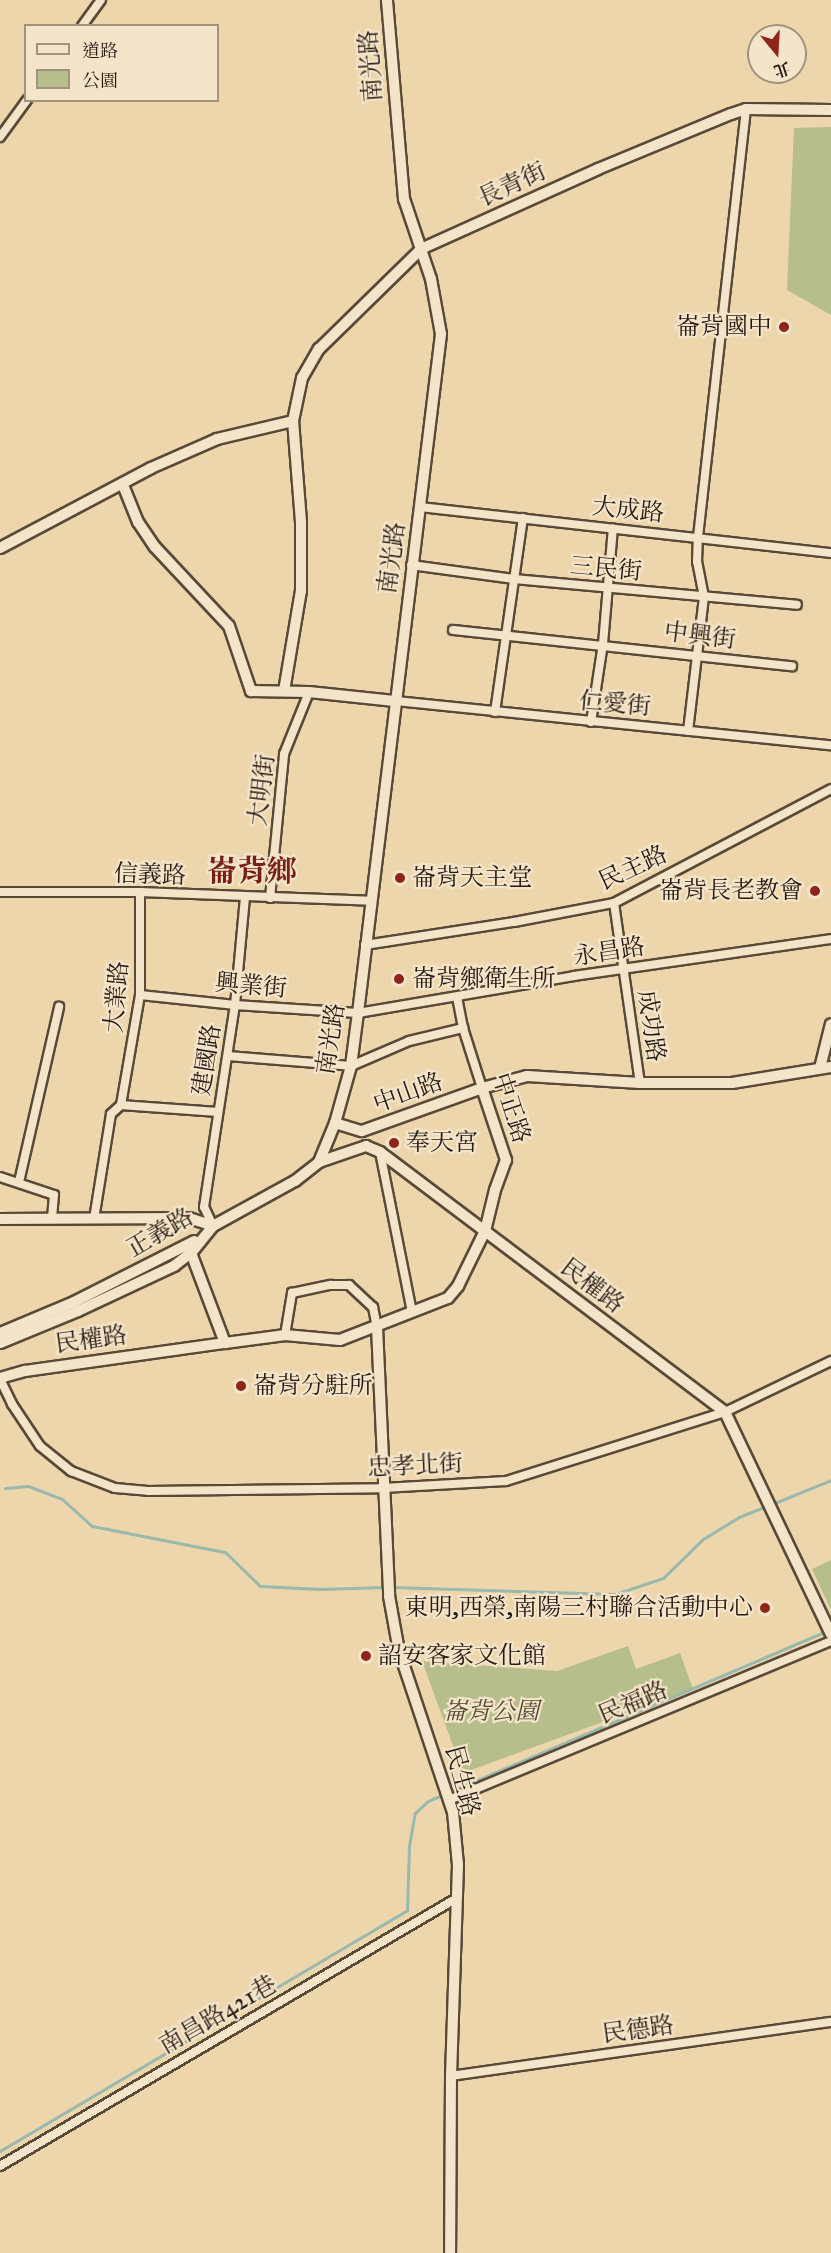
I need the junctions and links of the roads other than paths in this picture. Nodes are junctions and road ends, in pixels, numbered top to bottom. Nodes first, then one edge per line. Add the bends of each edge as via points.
1 (100, 0) edge
2 (387, 0) edge
3 (83, 24) edge
4 (26, 102) edge
5 (746, 110) junction
6 (831, 110) edge
7 (0, 137) edge
8 (421, 249) junction
9 (293, 421) junction
10 (123, 485) junction
11 (420, 507) junction
12 (523, 518) junction
13 (613, 528) junction
14 (698, 537) junction
15 (0, 548) edge
16 (831, 553) edge
17 (411, 565) junction
18 (514, 579) junction
19 (608, 589) junction
20 (704, 597) junction
21 (797, 605) dead end
22 (453, 630) dead end
23 (508, 634) junction
24 (603, 644) junction
25 (697, 655) junction
26 (792, 666) dead end
27 (284, 691) junction
28 (309, 692) junction
29 (395, 701) junction
30 (495, 711) junction
31 (591, 722) junction
32 (688, 731) junction
33 (831, 745) edge
34 (831, 789) edge
35 (0, 892) edge
36 (140, 892) junction
37 (245, 898) junction
38 (270, 898) junction
39 (371, 901) junction
40 (614, 903) junction
41 (831, 939) edge
42 (365, 945) junction
43 (624, 969) junction
44 (140, 994) junction
45 (457, 997) junction
46 (236, 1005) junction
47 (59, 1007) dead end
48 (358, 1013) junction
49 (831, 1024) edge
50 (463, 1028) junction
51 (228, 1056) junction
52 (351, 1066) junction
53 (825, 1067) edge
54 (640, 1083) junction
55 (482, 1088) junction
56 (122, 1105) junction
57 (218, 1112) junction
58 (335, 1123) junction
59 (362, 1131) junction
60 (366, 1146) junction
61 (380, 1152) junction
62 (319, 1162) junction
63 (0, 1178) edge
64 (19, 1182) junction
65 (0, 1219) edge
66 (52, 1219) junction
67 (94, 1219) junction
68 (213, 1226) junction
69 (485, 1231) junction
70 (190, 1249) junction
71 (412, 1312) junction
72 (17, 1327) junction
73 (377, 1327) junction
74 (0, 1333) edge
75 (285, 1335) junction
76 (14, 1339) junction
77 (0, 1343) edge
78 (225, 1343) junction
79 (0, 1351) edge
80 (831, 1361) edge
81 (0, 1379) edge
82 (725, 1412) junction
83 (383, 1488) junction
84 (831, 1634) edge
85 (831, 1641) edge
86 (449, 1800) junction
87 (457, 1898) junction
88 (831, 2022) edge
89 (451, 2076) junction
90 (0, 2166) edge
91 (450, 2253) edge

1 - 3 street
2 - 8 street, 南光路 via 404,200
4 - 7 street
5 - 6 street, 長青街
5 - 8 street, 長青街 via 598,169
5 - 14 street
8 - 9 street, 長青街 via 319,349 302,378
8 - 11 street, 南光路 via 441,334
9 - 10 street via 217,439
9 - 27 street, 長青街 via 302,591
10 - 15 street
10 - 27 street via 138,522 155,547 230,626 251,691
11 - 12 street, 大成路
11 - 17 street, 南光路
12 - 13 street, 大成路
12 - 18 street
13 - 14 street, 大成路
13 - 19 street
14 - 16 street, 大成路
14 - 20 street via 697,562
17 - 18 street, 三民街
17 - 29 street, 南光路
18 - 19 street, 三民街
18 - 23 street
19 - 20 street, 三民街
19 - 24 street
20 - 21 street, 三民街
20 - 25 street
22 - 23 street
23 - 24 street
23 - 30 street
24 - 25 street, 中興街
24 - 31 street
25 - 26 street, 中興街
25 - 32 street
27 - 28 street
28 - 29 street
28 - 38 street, 大明街 via 284,754
29 - 30 street, 仁愛街
29 - 39 street, 南光路
30 - 31 street, 仁愛街
31 - 32 street, 仁愛街
32 - 33 street, 仁愛街
34 - 40 street, 民主路
35 - 36 street, 信義路
36 - 37 street, 信義路
36 - 44 street, 大業路
37 - 38 street, 信義路
37 - 46 street, 建國路
38 - 39 street, 信義路
39 - 42 street, 南光路
40 - 42 street, 民主路
40 - 43 street, 成功路
41 - 43 street, 永昌路
42 - 48 street, 南光路
43 - 45 street, 永昌路
43 - 54 street, 成功路
44 - 46 street, 興業街
44 - 56 street, 大業路
45 - 48 street, 永昌路
45 - 50 street, 中正路
46 - 48 street, 興業街
46 - 51 street, 建國路
47 - 64 street
48 - 52 street, 南光路
49 - 53 street
50 - 52 street via 409,1041
50 - 55 street, 中正路
51 - 52 street
51 - 57 street, 建國路
52 - 58 street, 南光路
53 - 54 street, 中山路 via 732,1083
54 - 55 street, 中山路 via 527,1076
55 - 59 street, 中山路
55 - 69 street, 中正路 via 506,1160
56 - 57 street
56 - 67 street via 111,1113
57 - 68 street, 建國路 via 204,1207
58 - 59 street
58 - 62 street, 南光路
59 - 60 street, 中山路
60 - 61 street
60 - 62 street, 中山路
61 - 69 street
61 - 71 street
62 - 68 street, 中山路 via 295,1181
63 - 64 street
64 - 66 street via 54,1195
65 - 66 street
66 - 67 street
67 - 68 street via 189,1218
68 - 70 street, 正義路
69 - 71 street, 民權路 via 448,1298
69 - 82 street, 民權路
70 - 72 street, 正義路
70 - 76 street, 正義路 via 174,1266
70 - 78 street
71 - 73 street, 民權路
72 - 74 street, 正義路
72 - 76 street
73 - 75 street, 民權路 via 340,1340
73 - 75 street via 374,1307 349,1285 331,1285 292,1293
73 - 83 street, 民生路
75 - 78 street, 民權路
76 - 77 street, 正義路
76 - 79 street
78 - 81 street, 民權路 via 25,1371
80 - 82 street, 忠孝北街
81 - 83 street, 忠孝北街 via 40,1446 71,1471 115,1488
82 - 83 street, 忠孝北街 via 506,1481
82 - 84 street, 民權路
83 - 86 street, 民生路 via 389,1596 399,1651
85 - 86 street, 民福路
86 - 87 street, 民生路 via 458,1865
87 - 89 street, 民生路
87 - 90 street, 南昌路421巷
88 - 89 street, 民德路
89 - 91 street, 民生路

